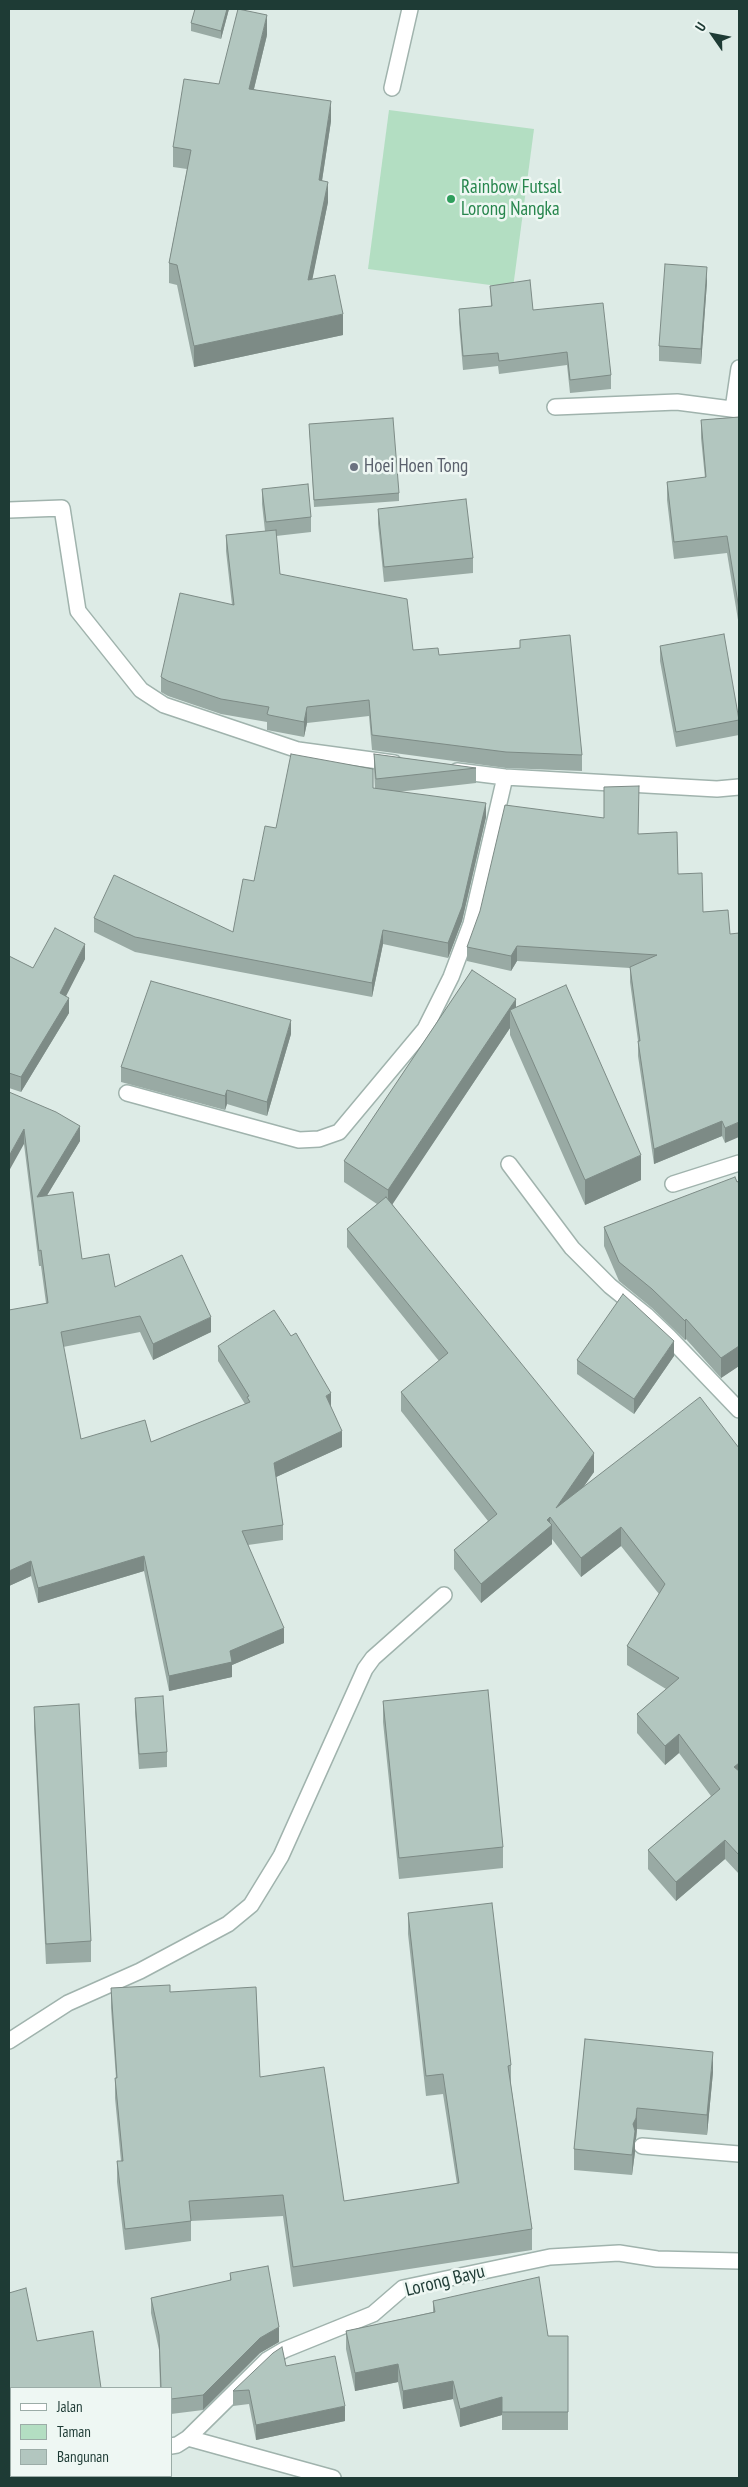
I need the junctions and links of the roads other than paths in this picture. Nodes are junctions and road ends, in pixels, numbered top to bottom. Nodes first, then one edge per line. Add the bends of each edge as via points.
1 (410, 9) edge
2 (392, 88) dead end
3 (739, 368) edge
4 (555, 407) dead end
5 (736, 410) edge
6 (9, 510) edge
7 (406, 764) edge
8 (446, 769) edge
9 (505, 777) junction
10 (739, 787) edge
11 (127, 1093) dead end
12 (509, 1164) dead end
13 (739, 1164) edge
14 (673, 1184) dead end
15 (739, 1410) edge
16 (444, 1595) dead end
17 (9, 2041) edge
18 (642, 2146) dead end
19 (739, 2154) edge
20 (739, 2261) edge
21 (188, 2438) junction
22 (172, 2446) edge
23 (333, 2478) edge

1 - 2 street
3 - 5 street
4 - 5 street via 677,402
6 - 7 street via 62,508 78,612 141,690 164,705 298,750
8 - 9 street
9 - 10 street via 717,789
9 - 11 street via 471,924 451,978 425,1029 339,1132 319,1139 299,1140
12 - 15 street via 572,1248 664,1332
13 - 14 street
16 - 17 street via 373,1658 365,1669 281,1856 251,1905 228,1924 140,1971 68,2004
18 - 19 street
20 - 21 street, Lorong Bayu via 657,2259 619,2253 550,2257 403,2288 373,2314 267,2360
21 - 22 street, Lorong Bayu
21 - 23 street

